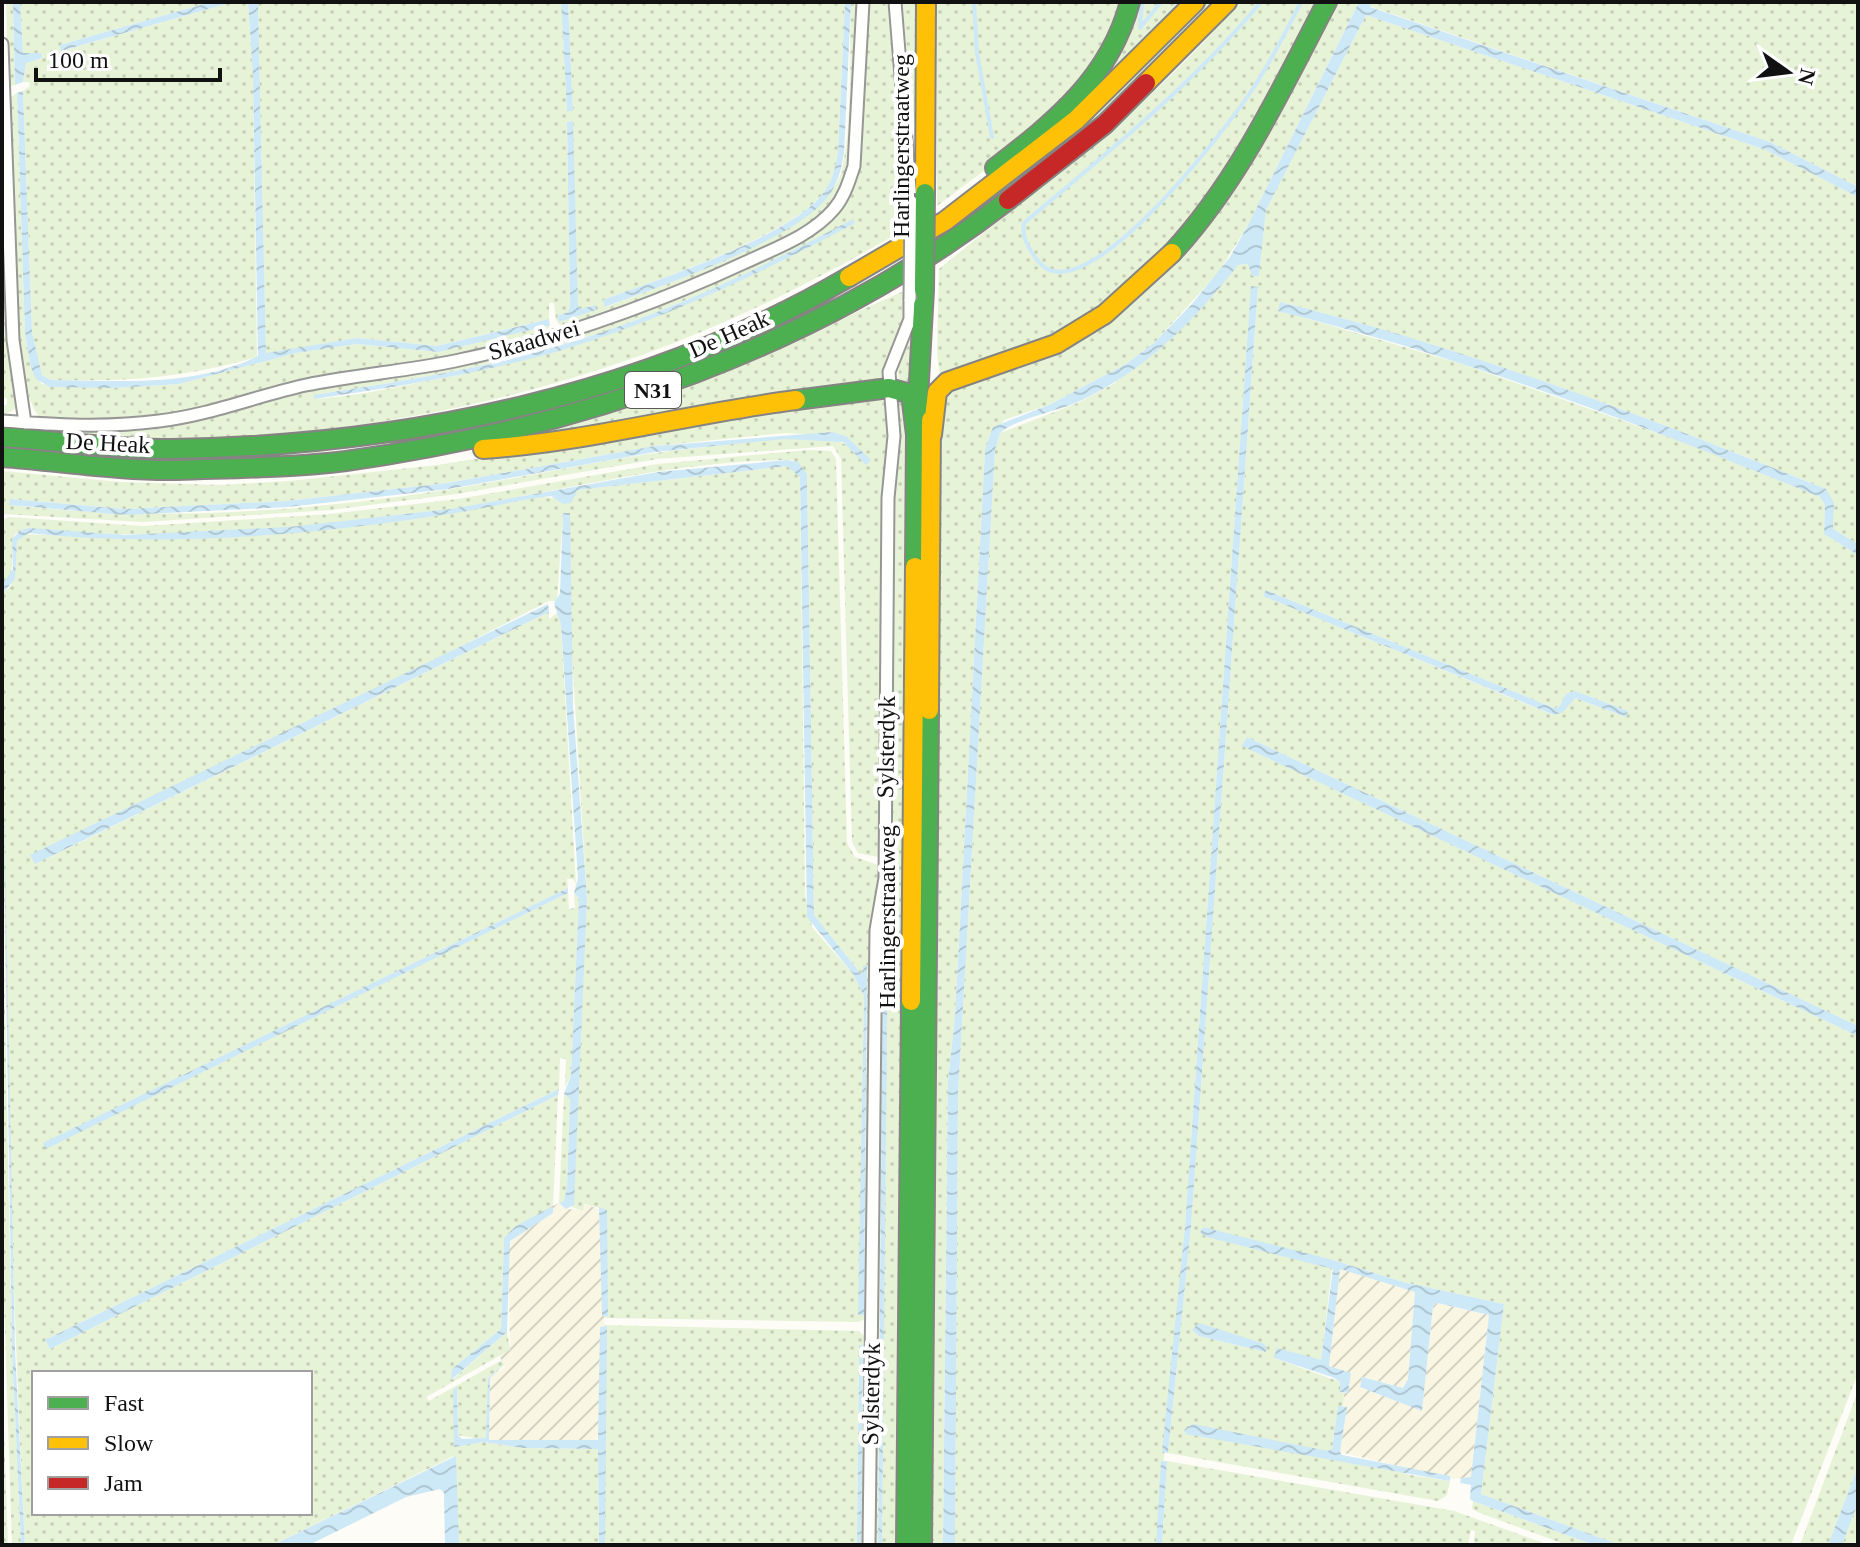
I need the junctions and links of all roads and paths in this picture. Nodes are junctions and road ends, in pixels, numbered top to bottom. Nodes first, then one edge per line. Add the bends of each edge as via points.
1 (863, 2) edge
2 (895, 2) edge
3 (926, 2) edge
4 (1130, 2) edge
5 (1195, 2) edge
6 (1227, 2) edge
7 (1327, 2) edge
8 (2, 44) edge
9 (918, 197) junction
10 (917, 294) junction
11 (683, 358) junction
12 (889, 388) junction
13 (2, 421) edge
14 (25, 423) junction
15 (924, 435) junction
16 (2, 437) edge
17 (2, 457) edge
18 (386, 457) junction
19 (869, 1545) edge
20 (906, 1545) edge
21 (922, 1545) edge

1 - 14 street, Skaadwei via 854,166 846,191 809,230 767,252 634,309 457,361 308,385 162,421
2 - 9 street
3 - 9 main road, Harlingerstraatweg
4 - 11 main road, N31 via 1118,48 1100,73 1014,153 880,248
5 - 11 main road, De Heak / N31 via 1094,104 956,214 876,266 781,316
6 - 18 main road, De Heak / N31 via 1101,129 960,238 888,284 681,381 543,425
7 - 15 main road via 1230,176 1179,251 1103,318 1055,345 947,382 937,392
8 - 14 street via 13,340
9 - 10 main road, Harlingerstraatweg, bridge
10 - 12 street, Sylsterdyk via 892,360
10 - 15 main road, Harlingerstraatweg
11 - 16 main road, De Heak / N31 via 560,399 377,438 183,451 66,446
12 - 15 main road via 911,394
12 - 18 main road, N31 via 736,407 526,446
12 - 19 street, Sylsterdyk via 894,436 888,498 885,878 876,930
13 - 14 street, Skaadwei
15 - 20 main road, Harlingerstraatweg
15 - 21 main road, Harlingerstraatweg
17 - 18 main road, De Heak / N31 via 180,471

